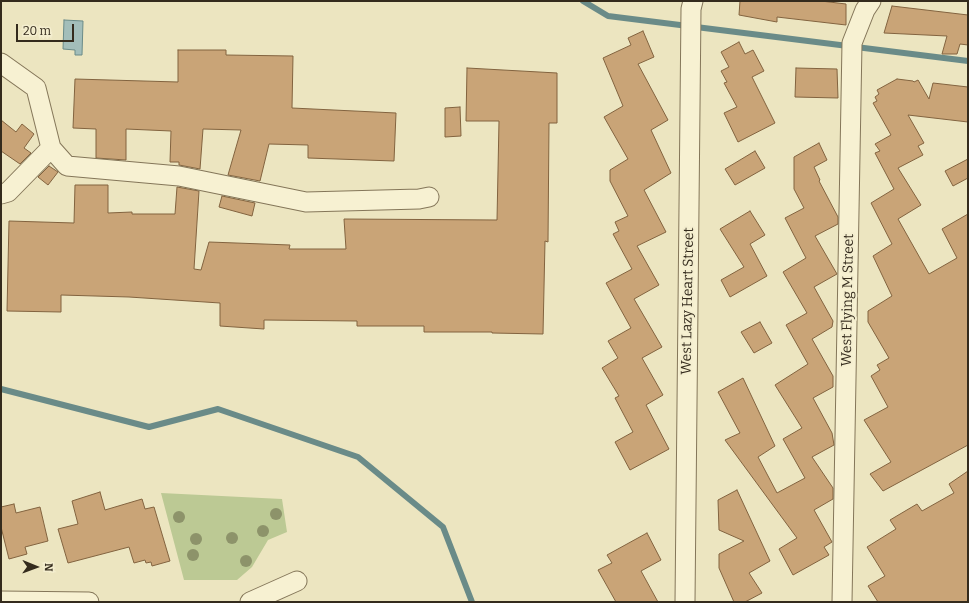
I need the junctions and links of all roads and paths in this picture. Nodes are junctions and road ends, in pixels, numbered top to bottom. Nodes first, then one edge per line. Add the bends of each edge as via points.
1 (693, 1) edge
2 (871, 1) edge
3 (1, 62) edge
4 (51, 148) junction
5 (1, 194) edge
6 (429, 197) dead end
7 (297, 580) dead end
8 (1, 601) edge
9 (89, 602) edge
10 (250, 602) edge
11 (686, 602) edge
12 (842, 602) edge

1 - 11 street, West Lazy Heart Street
2 - 12 street, West Flying M Street via 852,43
3 - 4 street via 36,88
4 - 5 street via 8,192
4 - 6 street via 67,166 179,176 306,202
7 - 10 street
8 - 9 street

